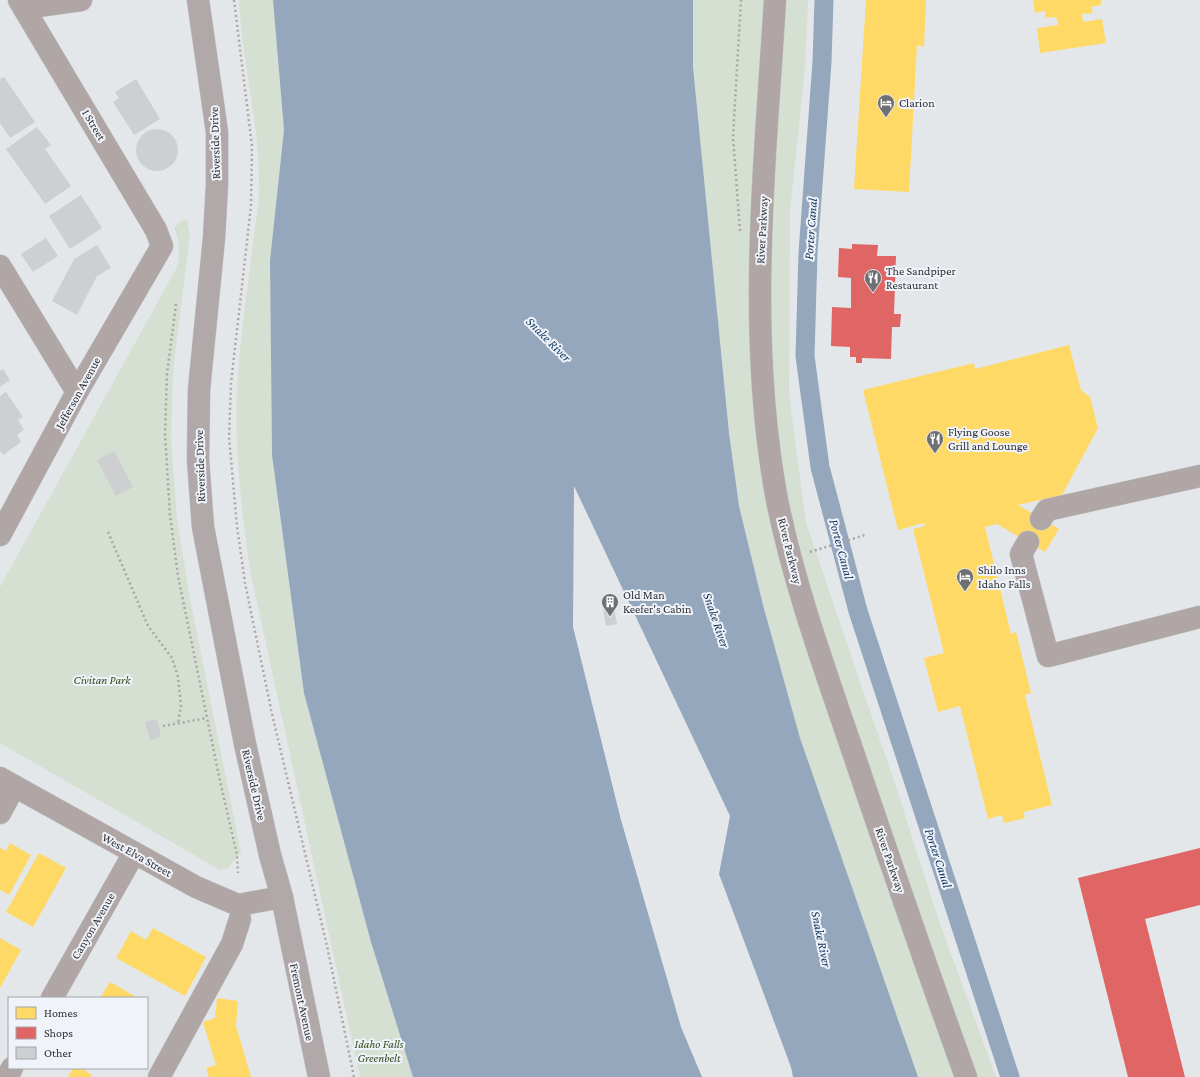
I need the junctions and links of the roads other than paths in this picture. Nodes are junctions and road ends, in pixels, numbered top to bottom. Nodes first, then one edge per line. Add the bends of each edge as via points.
1 (81, 0) edge
2 (198, 0) edge
3 (775, 0) edge
4 (22, 4) edge
5 (159, 252) joint
6 (0, 266) edge
7 (77, 392) junction
8 (1200, 476) edge
9 (1041, 519) dead end
10 (0, 535) edge
11 (1028, 542) dead end
12 (1200, 617) edge
13 (7, 783) edge
14 (0, 813) edge
15 (134, 853) junction
16 (282, 897) junction
17 (240, 920) dead end
18 (287, 926) joint
19 (53, 997) edge
20 (315, 1076) edge
21 (159, 1077) edge
22 (966, 1077) edge

1 - 4 street
2 - 16 main road, Riverside Drive via 217,132 214,238 199,390 198,460 203,527 245,744
3 - 22 street, River Parkway via 760,254 761,352 777,500 806,614
4 - 5 street, I Street via 156,230 161,242
5 - 7 street, Jefferson Avenue
6 - 7 street
7 - 10 street, Jefferson Avenue
8 - 9 street via 1046,510
11 - 12 street via 1021,554 1048,656
13 - 14 street
13 - 15 street, West Elva Street
15 - 16 street, West Elva Street via 196,887 238,905
15 - 19 street, Canyon Avenue
16 - 18 main road, Riverside Drive
17 - 21 street via 232,944
18 - 20 main road, Fremont Avenue

